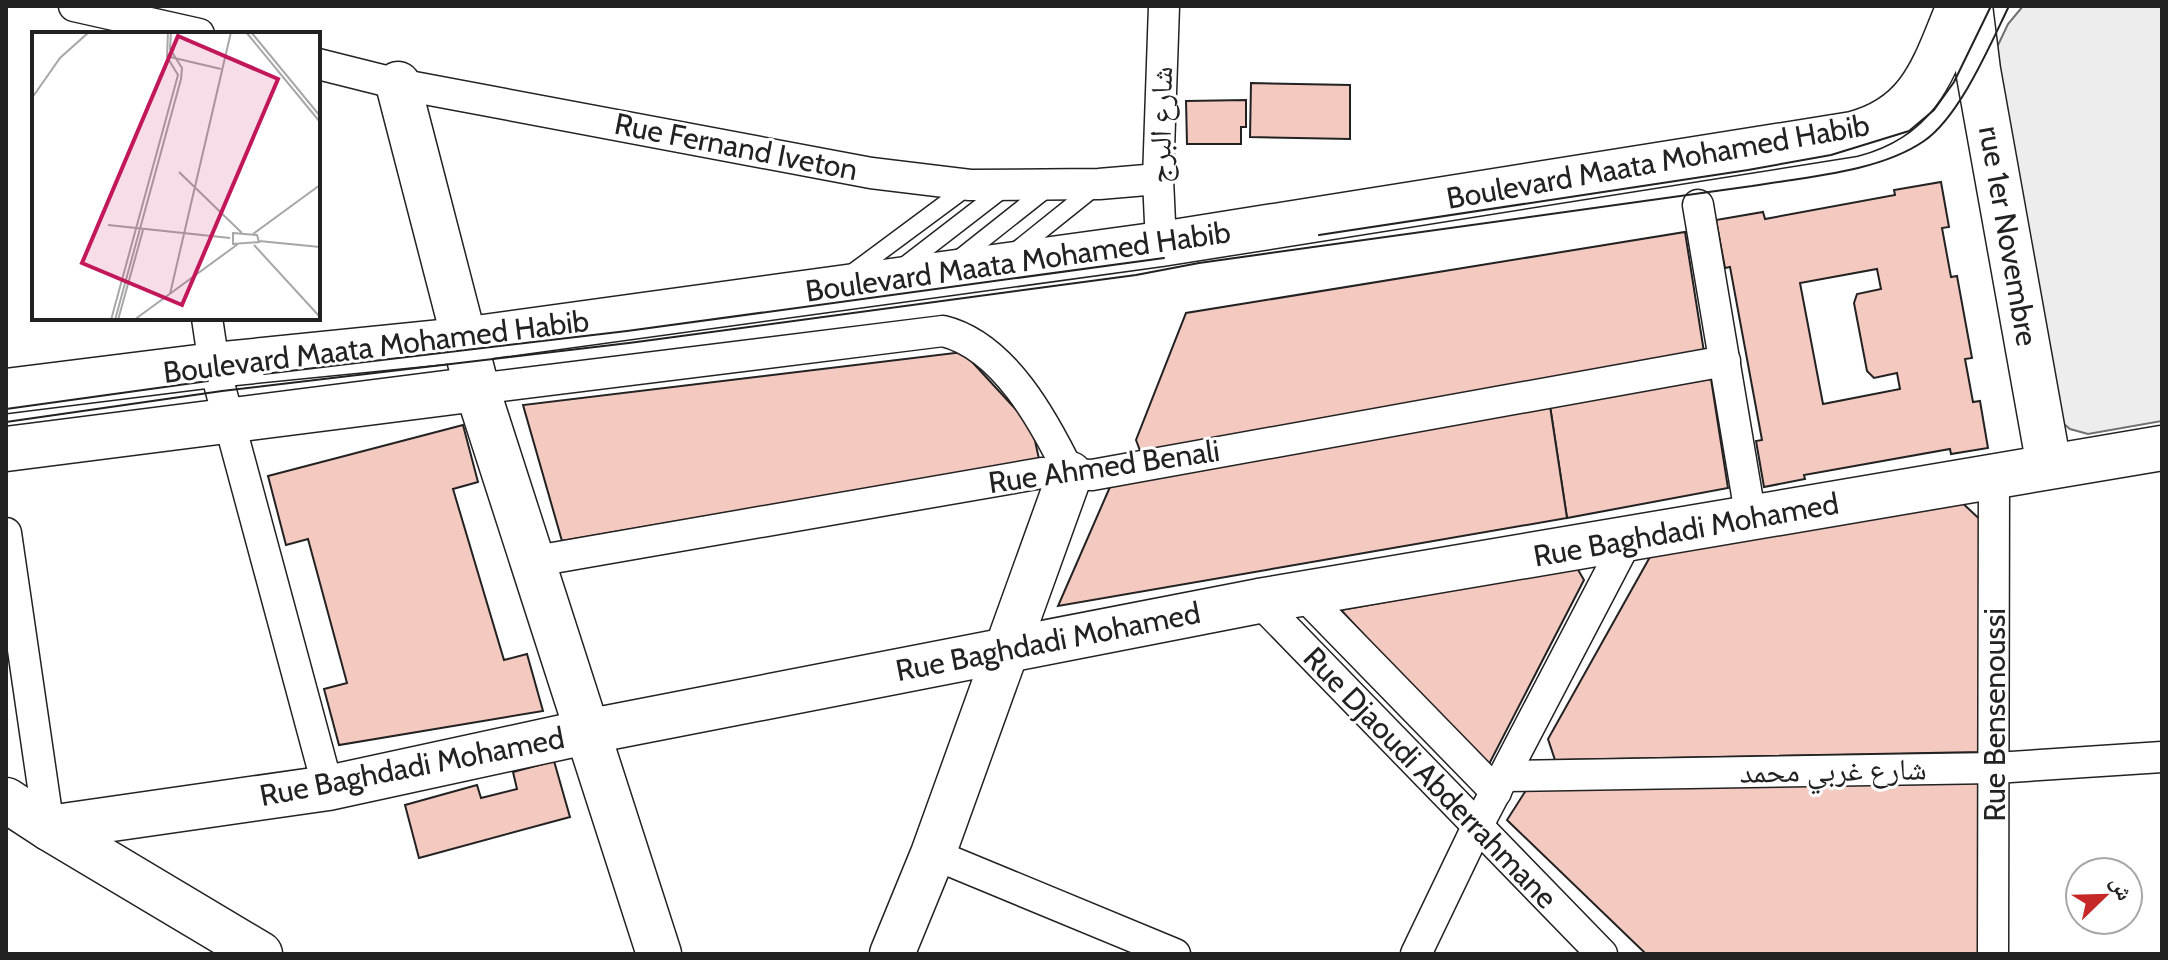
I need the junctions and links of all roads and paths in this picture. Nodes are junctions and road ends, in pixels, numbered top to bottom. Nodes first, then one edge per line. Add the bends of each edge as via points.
1 (74, 6) edge
2 (1164, 6) edge
3 (1959, 6) edge
4 (1970, 6) edge
5 (162, 29) edge
6 (184, 32) edge
7 (320, 64) edge
8 (398, 84) junction
9 (1158, 179) junction
10 (1053, 184) junction
11 (1099, 184) junction
12 (970, 185) junction
13 (1007, 186) junction
14 (1698, 205) dead end
15 (1161, 244) junction
16 (997, 266) junction
17 (939, 274) junction
18 (884, 282) junction
19 (831, 289) junction
20 (207, 320) edge
21 (462, 340) junction
22 (1725, 361) junction
23 (214, 365) junction
24 (477, 389) junction
25 (6, 391) edge
26 (230, 420) junction
27 (2162, 448) edge
28 (6, 449) edge
29 (2049, 466) junction
30 (1070, 474) junction
31 (1994, 477) junction
32 (1751, 519) junction
33 (6, 533) edge
34 (1627, 540) junction
35 (530, 562) junction
36 (1303, 594) junction
37 (1259, 601) junction
38 (1007, 648) junction
39 (586, 732) junction
40 (2162, 757) edge
41 (1995, 768) junction
42 (1500, 784) junction
43 (328, 788) junction
44 (6, 800) edge
45 (1477, 827) junction
46 (49, 828) junction
47 (933, 854) junction
48 (260, 954) edge
49 (659, 954) edge
50 (892, 954) edge
51 (1175, 954) edge
52 (1416, 954) edge
53 (1602, 954) edge
54 (1993, 954) edge

1 - 5 street
2 - 9 street, شارع البرج
3 - 15 main road, Boulevard Maata Mohamed Habib via 1928,81 1903,110 1874,129
4 - 29 main road, rue 1er Novembre
5 - 6 street
7 - 8 street, Rue Fernand Iveton
8 - 12 street, Rue Fernand Iveton via 871,173
8 - 21 main road
9 - 11 street, Rue Fernand Iveton
9 - 15 street, شارع البرج
10 - 11 street, Rue Fernand Iveton
10 - 13 street, Rue Fernand Iveton
10 - 17 lane
11 - 16 lane
12 - 13 street, Rue Fernand Iveton
12 - 19 lane
13 - 18 lane
14 - 22 street
15 - 16 main road, Boulevard Maata Mohamed Habib
16 - 17 main road, Boulevard Maata Mohamed Habib
17 - 18 main road, Boulevard Maata Mohamed Habib
18 - 19 main road, Boulevard Maata Mohamed Habib
19 - 21 main road, Boulevard Maata Mohamed Habib
20 - 23 street
21 - 23 main road, Boulevard Maata Mohamed Habib
21 - 24 main road
22 - 30 street, Rue Ahmed Benali via 1092,475
22 - 32 street
23 - 25 main road, Boulevard Maata Mohamed Habib
23 - 26 street
24 - 26 main road, Boulevard Maata Mohamed Habib
24 - 30 street via 943,331 975,342 1021,390
24 - 35 main road
26 - 28 main road, Boulevard Maata Mohamed Habib
26 - 43 street
27 - 29 main road, Rue Baghdadi Mohamed
29 - 31 main road, Rue Baghdadi Mohamed
30 - 35 street, Rue Ahmed Benali via 1042,473
30 - 38 main road
31 - 32 main road, Rue Baghdadi Mohamed
31 - 41 street, Rue Bensenoussi
32 - 34 main road, Rue Baghdadi Mohamed
33 - 46 street
34 - 36 main road, Rue Baghdadi Mohamed
34 - 42 street
35 - 39 main road
36 - 37 main road, Rue Baghdadi Mohamed
36 - 42 street
37 - 38 main road, Rue Baghdadi Mohamed
37 - 45 street, Rue Djaoudi Abderrahmane
38 - 39 main road, Rue Baghdadi Mohamed
38 - 47 main road
39 - 43 main road, Rue Baghdadi Mohamed
39 - 49 main road
40 - 41 street, شارع غربي محمد
41 - 42 street, شارع غربي محمد
41 - 54 street, Rue Bensenoussi
42 - 45 street
43 - 46 main road, Rue Baghdadi Mohamed
44 - 46 main road
45 - 52 street
45 - 53 street, Rue Djaoudi Abderrahmane
46 - 48 main road
47 - 50 main road
47 - 51 street

